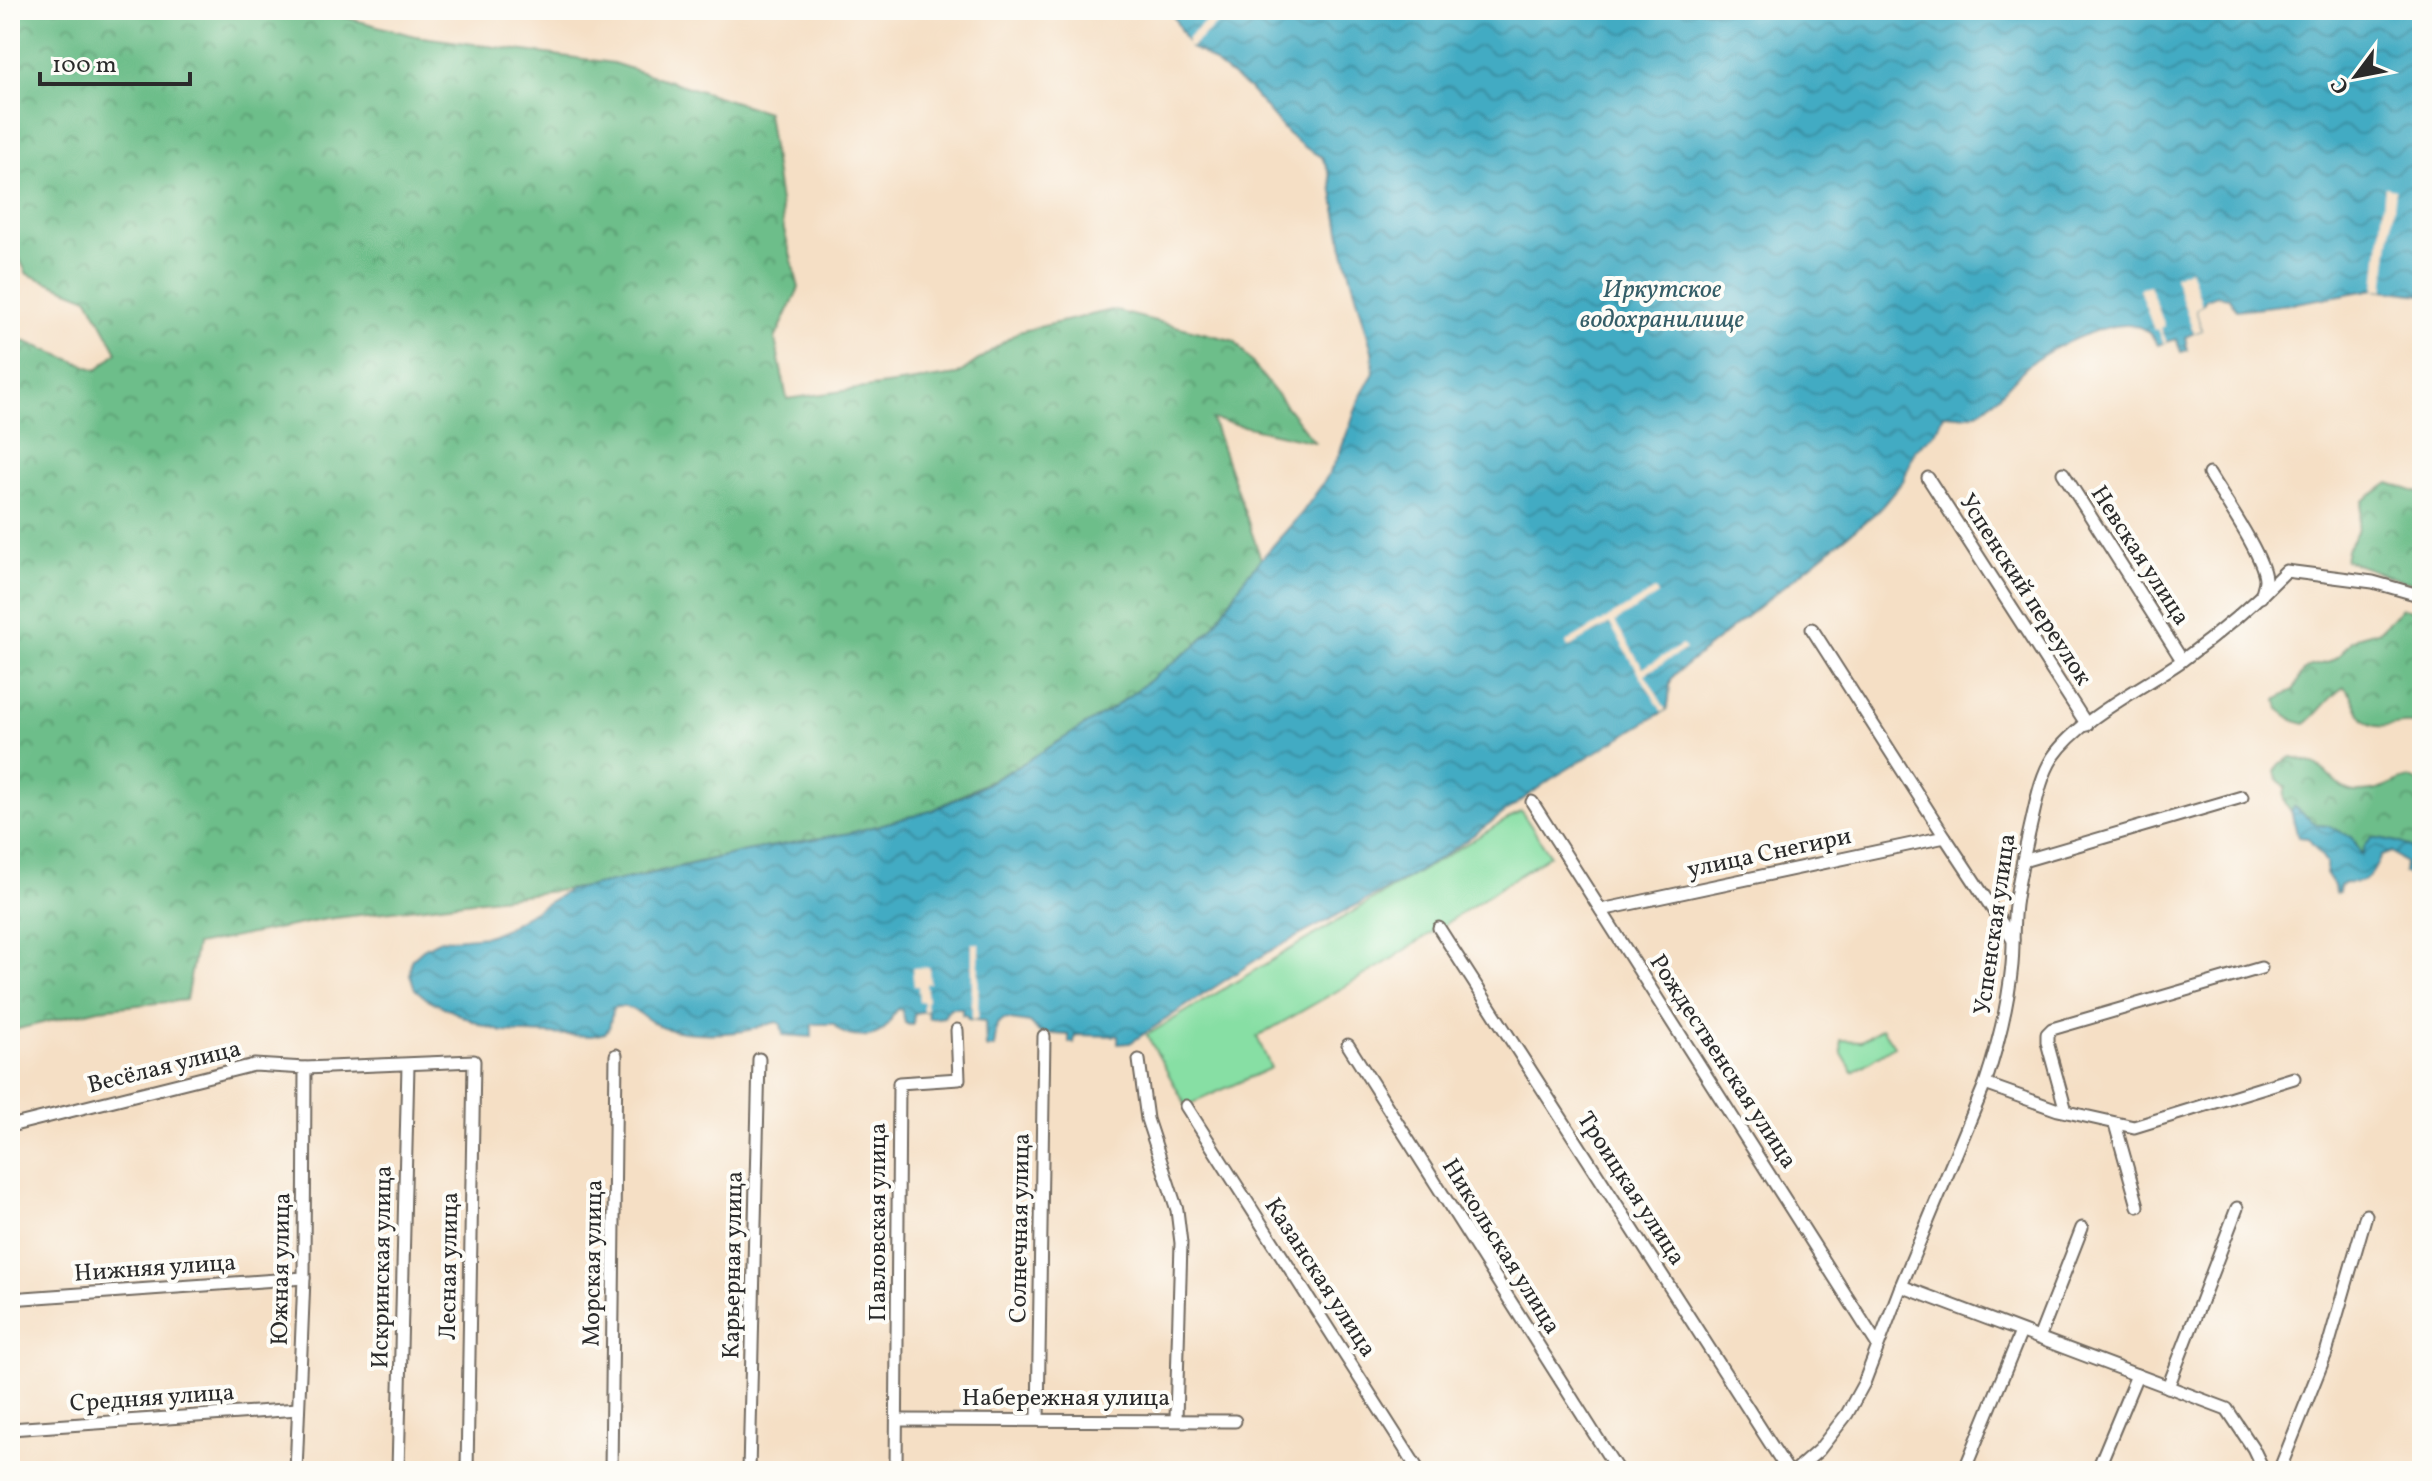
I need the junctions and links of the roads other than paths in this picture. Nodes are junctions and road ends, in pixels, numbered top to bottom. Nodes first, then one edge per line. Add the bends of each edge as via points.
1 (2063, 473) dead end
2 (2209, 474) dead end
3 (1928, 478) dead end
4 (2422, 596) edge
5 (2261, 598) junction
6 (1812, 629) dead end
7 (2182, 660) junction
8 (2087, 725) junction
9 (2242, 797) dead end
10 (1532, 802) dead end
11 (1945, 837) junction
12 (2023, 861) junction
13 (1601, 910) junction
14 (1439, 928) dead end
15 (2013, 940) junction
16 (2261, 968) dead end
17 (957, 1030) dead end
18 (1044, 1036) dead end
19 (1348, 1045) dead end
20 (616, 1055) dead end
21 (759, 1059) dead end
22 (1139, 1060) dead end
23 (474, 1061) joint
24 (408, 1065) junction
25 (305, 1068) junction
26 (2294, 1078) dead end
27 (1985, 1084) junction
28 (1186, 1106) dead end
29 (2066, 1111) junction
30 (2115, 1124) junction
31 (10, 1126) edge
32 (2138, 1206) dead end
33 (2237, 1208) dead end
34 (2366, 1215) dead end
35 (2082, 1228) dead end
36 (304, 1278) junction
37 (1901, 1286) junction
38 (10, 1299) edge
39 (2021, 1332) junction
40 (2039, 1338) junction
41 (1877, 1344) junction
42 (2137, 1375) junction
43 (2168, 1387) junction
44 (298, 1409) junction
45 (1038, 1419) junction
46 (1176, 1419) junction
47 (898, 1420) junction
48 (1235, 1421) dead end
49 (10, 1429) edge
50 (296, 1471) edge
51 (398, 1471) edge
52 (467, 1471) edge
53 (611, 1471) edge
54 (749, 1471) edge
55 (896, 1471) edge
56 (1419, 1471) edge
57 (1618, 1471) edge
58 (1788, 1471) edge
59 (1795, 1471) edge
60 (1964, 1471) edge
61 (2097, 1471) edge
62 (2264, 1471) edge
63 (2279, 1471) edge

1 - 7 street, Невская улица
2 - 5 street via 2262,566
3 - 8 street, Успенский переулок
4 - 5 street, Успенская улица via 2373,582 2286,571
5 - 7 street, Успенская улица
6 - 11 street
7 - 8 street, Успенская улица
8 - 12 street, Успенская улица via 2045,771
9 - 12 street
10 - 13 street, Рождественская улица
11 - 13 street, улица Снегири
11 - 15 street
12 - 15 street, Успенская улица
13 - 41 street, Рождественская улица
14 - 58 street, Троицкая улица
15 - 27 street, Успенская улица via 2006,1007
16 - 29 street via 2052,1029 2047,1042
17 - 47 street, Павловская улица via 959,1079 899,1083
18 - 45 street, Солнечная улица
19 - 57 street, Никольская улица
20 - 53 street, Морская улица
21 - 54 street, Карьерная улица
22 - 46 street via 1147,1119 1177,1210 1181,1243
23 - 24 street, Весёлая улица
23 - 52 street, Лесная улица
24 - 25 street, Весёлая улица
24 - 51 street, Искринская улица
25 - 31 street, Весёлая улица via 254,1065
25 - 36 street, Южная улица
26 - 30 street via 2134,1127
27 - 29 street
27 - 37 street, Успенская улица
28 - 56 street, Казанская улица
29 - 30 street
30 - 32 street
33 - 43 street
34 - 63 street via 2326,1353
35 - 40 street
36 - 38 street, Нижняя улица
36 - 44 street, Южная улица
37 - 39 street
37 - 41 street, Успенская улица
39 - 40 street
39 - 60 street
40 - 42 street
41 - 59 street, Успенская улица via 1847,1414
42 - 43 street
42 - 61 street
43 - 62 street via 2227,1409
44 - 49 street, Средняя улица
44 - 50 street, Южная улица
45 - 46 street, Набережная улица
45 - 47 street, Набережная улица
46 - 48 street, Набережная улица
47 - 55 street, Павловская улица

